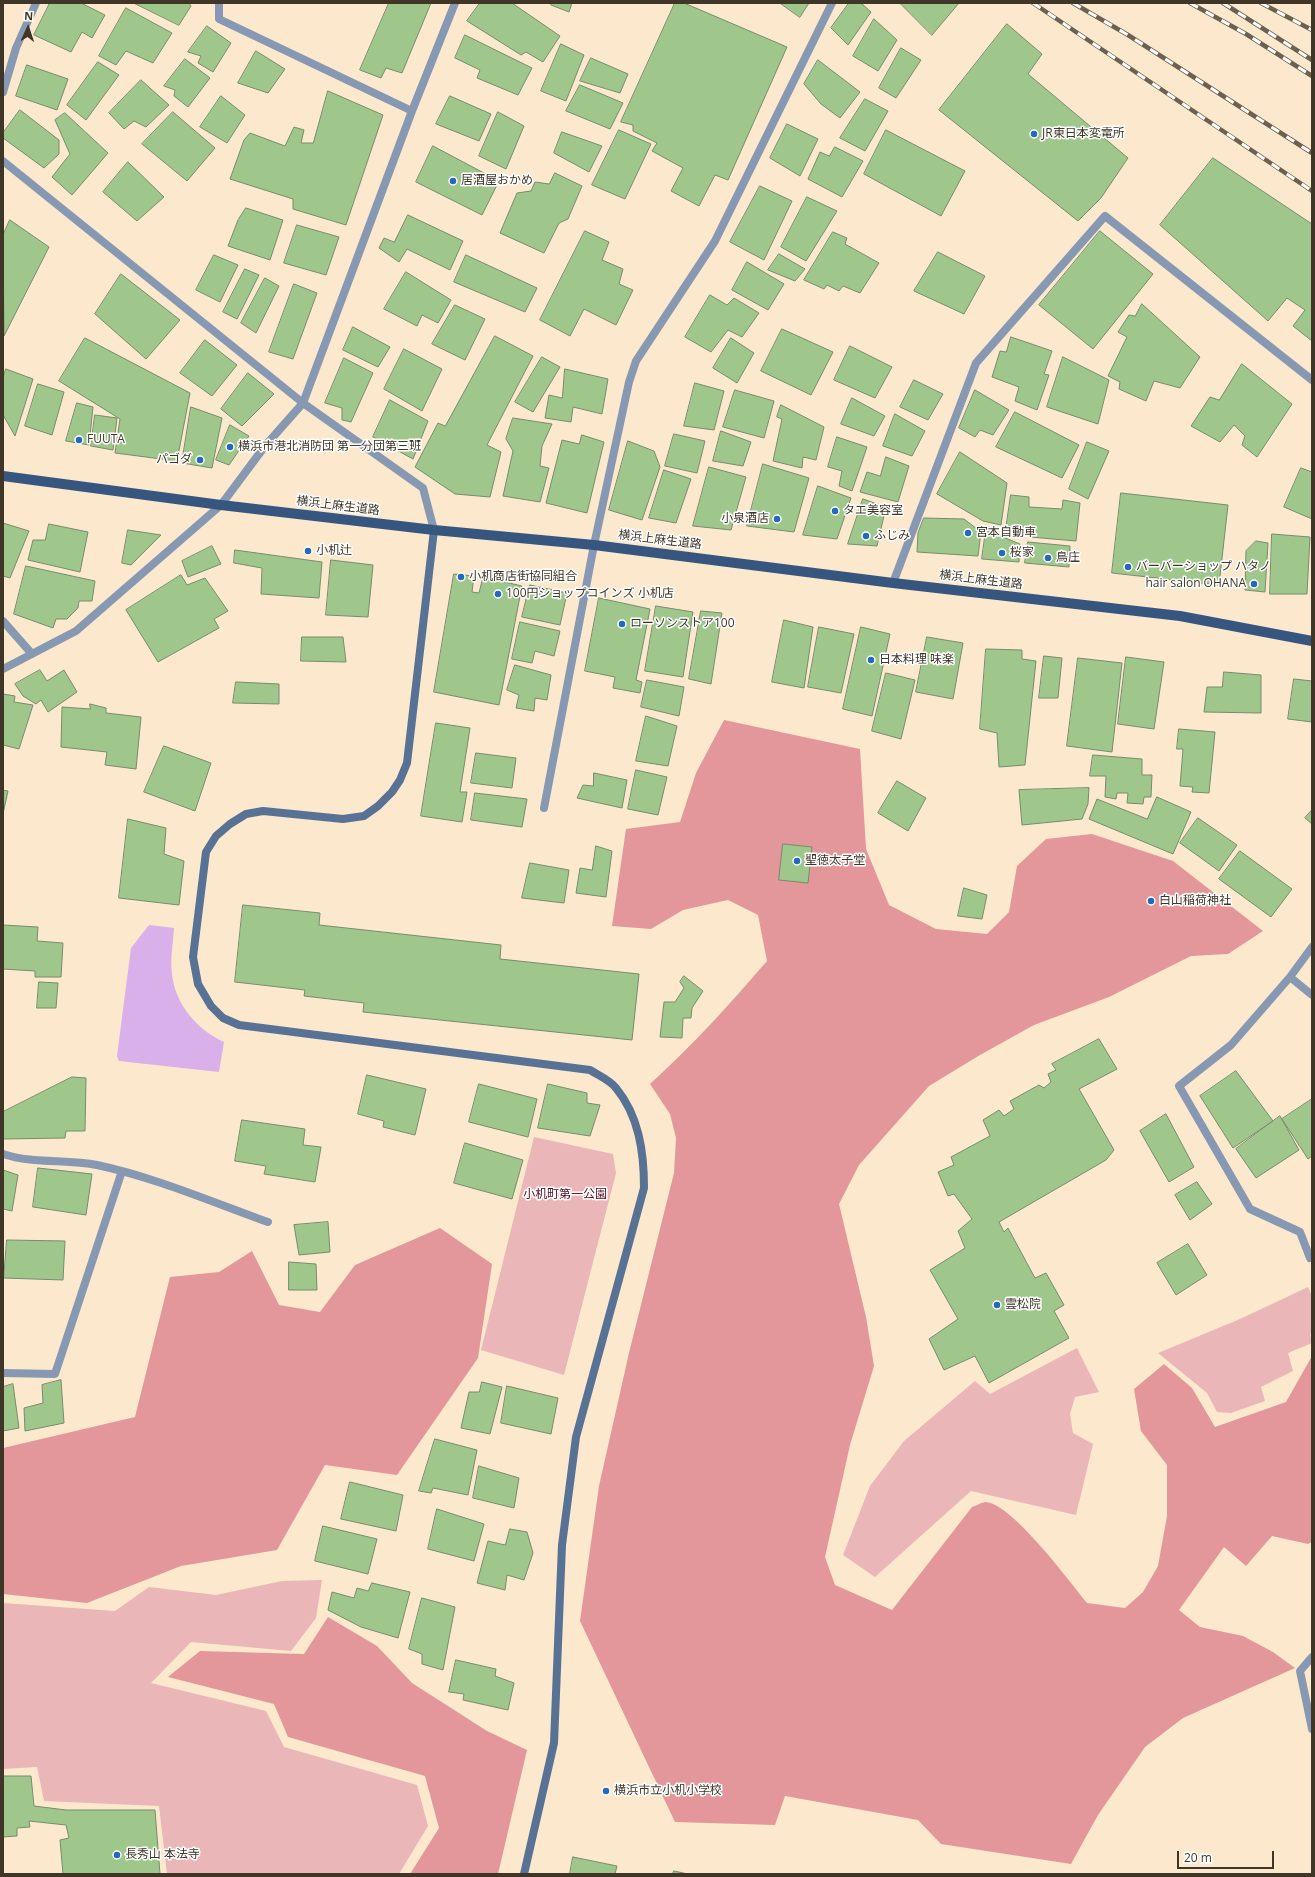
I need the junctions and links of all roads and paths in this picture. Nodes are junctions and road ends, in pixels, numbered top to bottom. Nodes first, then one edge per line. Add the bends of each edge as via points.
1 (36, 3) edge
2 (219, 3) edge
3 (455, 3) edge
4 (832, 3) edge
5 (3, 92) edge
6 (412, 112) junction
7 (3, 161) edge
8 (1312, 380) edge
9 (303, 403) junction
10 (3, 476) edge
11 (221, 505) junction
12 (434, 530) junction
13 (594, 545) junction
14 (893, 583) junction
15 (3, 621) edge
16 (1312, 641) edge
17 (32, 654) junction
18 (3, 669) edge
19 (544, 808) dead end
20 (1312, 947) edge
21 (1290, 977) junction
22 (1312, 995) edge
23 (3, 1154) edge
24 (122, 1171) junction
25 (268, 1222) dead end
26 (1310, 1258) dead end
27 (3, 1373) edge
28 (1312, 1657) edge
29 (1312, 1729) edge
30 (524, 1874) edge

1 - 5 street via 16,48
2 - 6 street via 219,19
3 - 6 street
4 - 13 street via 715,241 636,361 629,382
6 - 9 street
7 - 9 street
8 - 14 street via 1105,216 976,364
9 - 11 street via 265,446
9 - 12 street via 423,488
10 - 11 main road, 横浜上麻生道路
11 - 12 main road, 横浜上麻生道路
11 - 17 street via 76,631
12 - 13 main road, 横浜上麻生道路
12 - 30 street via 406,764 400,780 392,792 364,816 342,819 264,811 246,814 230,824 216,836 206,852 193,957 198,984 212,1006 223,1018 239,1025 590,1070 615,1087 630,1109 644,1161 644,1188 576,1437 562,1545 554,1743
13 - 14 main road, 横浜上麻生道路
13 - 19 street
14 - 16 main road, 横浜上麻生道路 via 1180,616
15 - 17 street
17 - 18 street
20 - 21 street
21 - 22 street
21 - 26 street via 1231,1045 1179,1086 1250,1208 1300,1232
23 - 24 street via 17,1159 94,1165
24 - 25 street
24 - 27 street via 55,1374
28 - 29 street via 1300,1671

